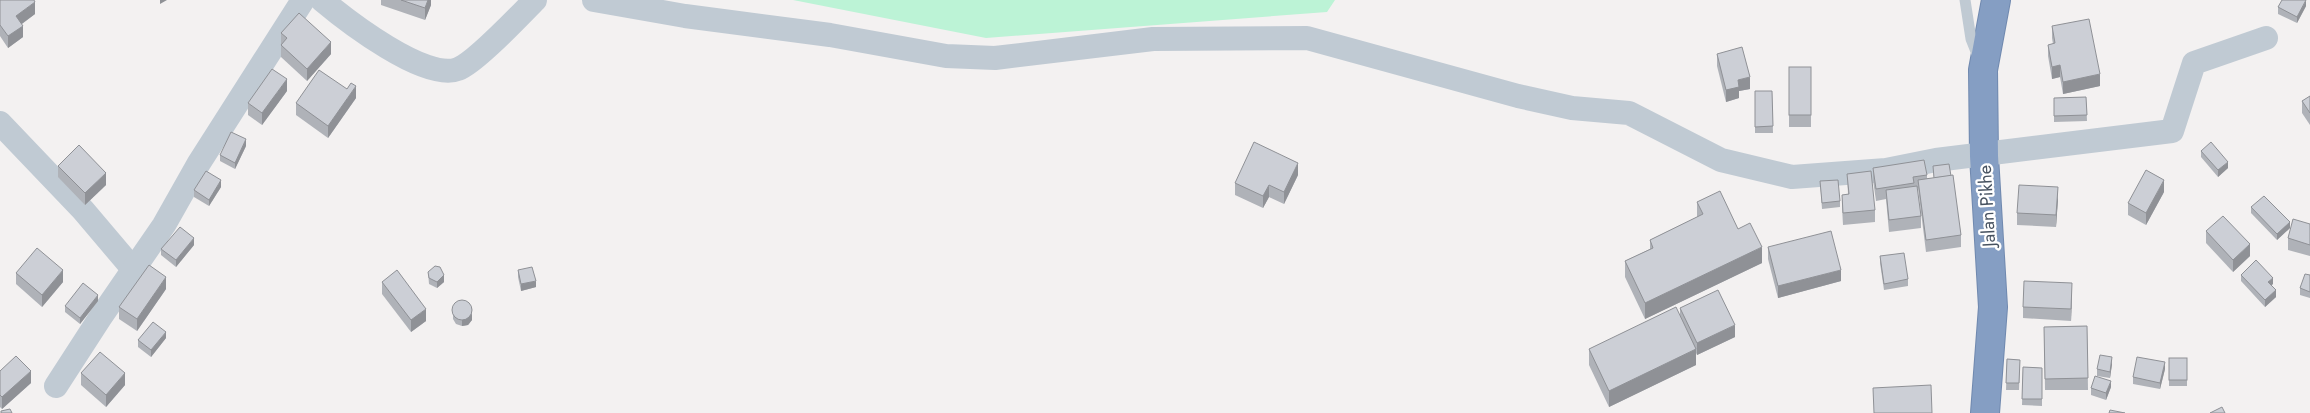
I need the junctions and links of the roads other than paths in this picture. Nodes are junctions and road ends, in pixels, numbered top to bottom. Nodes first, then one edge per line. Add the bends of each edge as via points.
1 (303, 0) edge
2 (322, 0) edge
3 (535, 0) edge
4 (594, 0) edge
5 (1965, 0) edge
6 (1996, 0) edge
7 (2266, 38) dead end
8 (1983, 70) junction
9 (0, 122) edge
10 (1984, 156) junction
11 (133, 269) junction
12 (56, 386) dead end
13 (1984, 413) edge

1 - 11 street via 199,163 164,226
2 - 3 street via 356,28 397,52 443,72 461,69
4 - 10 street via 830,35 946,56 995,58 1153,39 1307,38 1518,96 1572,108 1629,112 1721,160 1792,177 1886,170 1936,160
5 - 8 lane via 1971,39
6 - 8 highway, Jalan Pikhe
7 - 10 street via 2194,63 2172,131
8 - 10 highway, Jalan Pikhe
9 - 11 street via 83,210
10 - 13 highway, Jalan Pikhe via 1993,307
11 - 12 street

